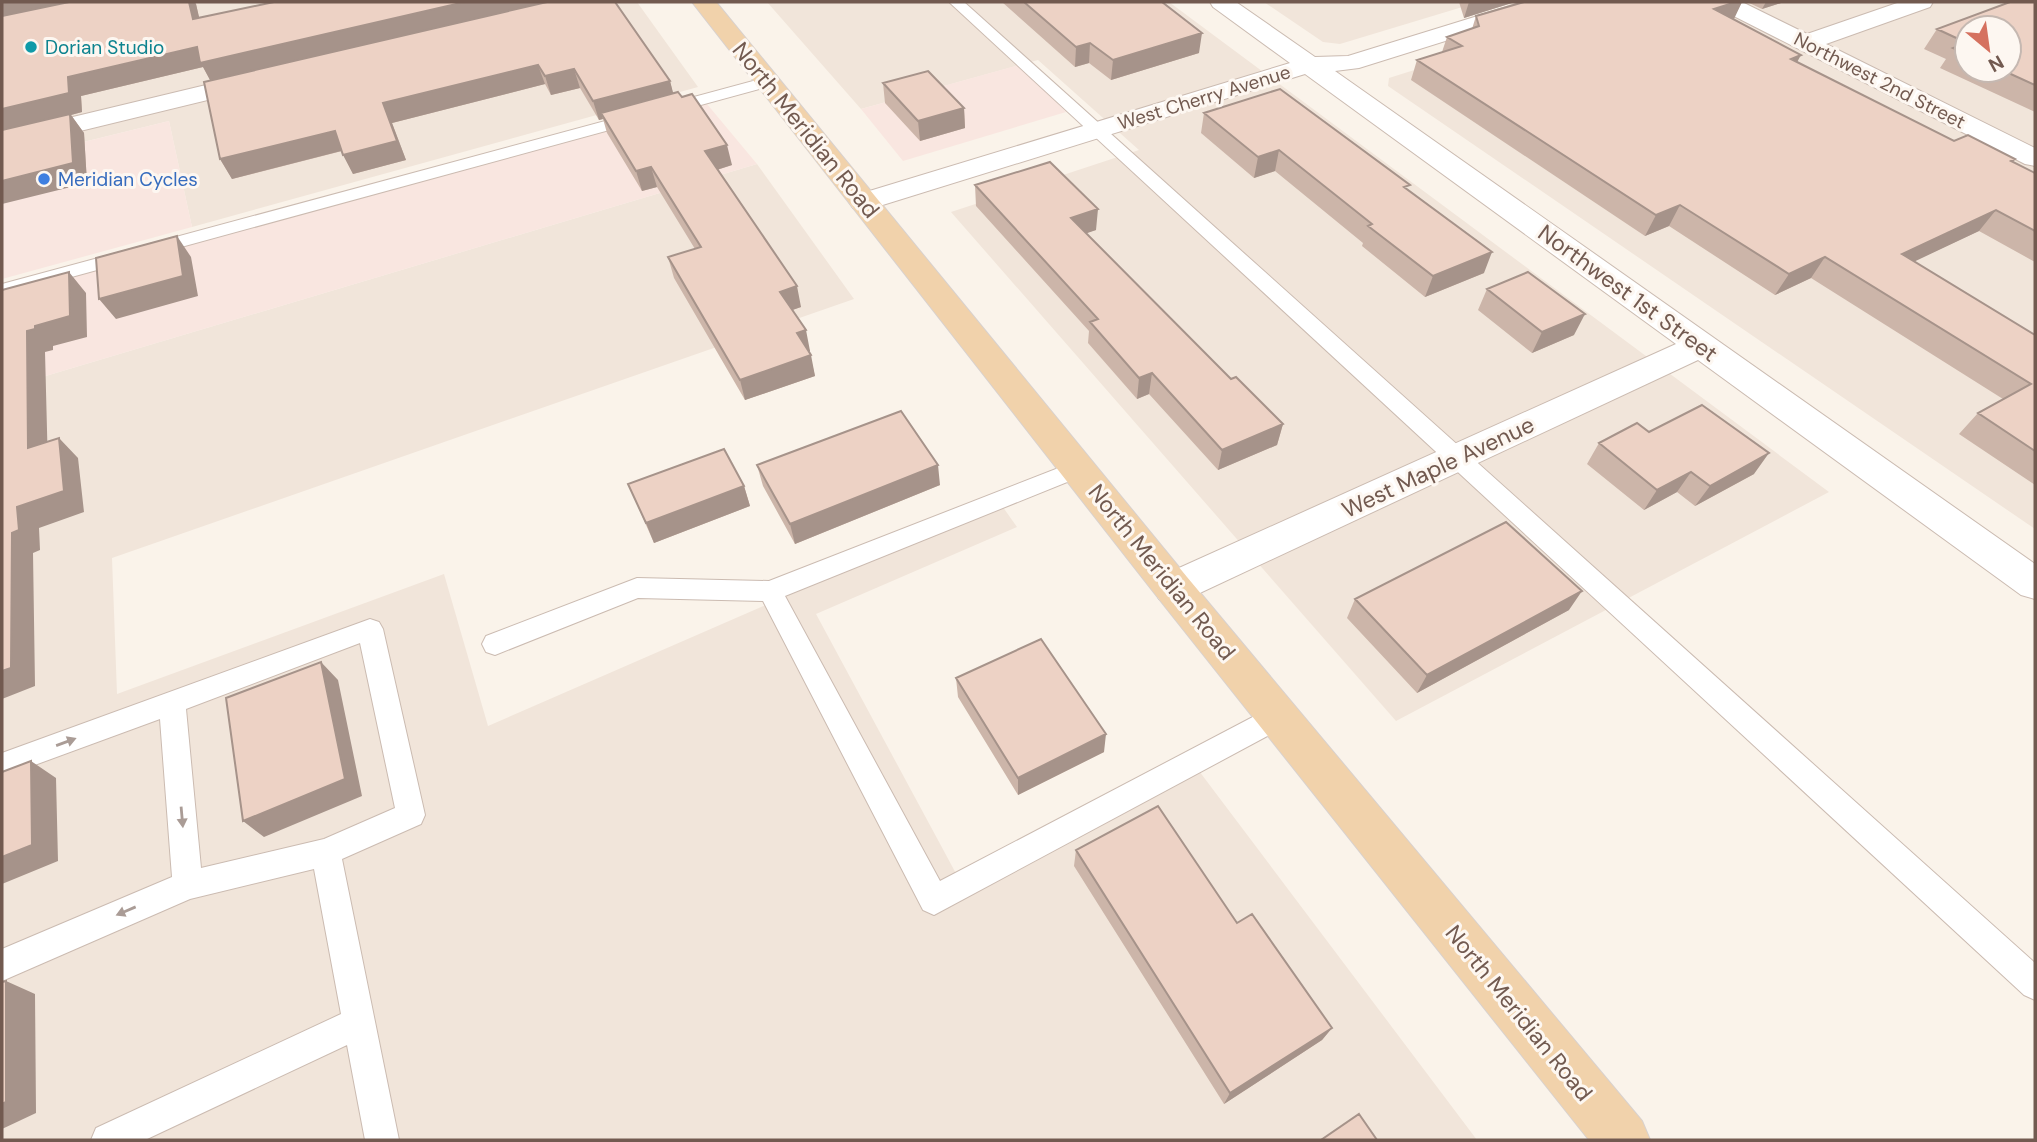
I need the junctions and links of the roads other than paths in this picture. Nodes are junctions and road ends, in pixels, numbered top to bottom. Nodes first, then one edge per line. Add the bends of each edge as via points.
1 (704, 2) edge
2 (956, 2) edge
3 (1221, 2) edge
4 (1546, 2) edge
5 (1724, 2) edge
6 (1922, 2) edge
7 (1806, 43) junction
8 (1309, 65) junction
9 (282, 75) edge
10 (768, 82) junction
11 (1097, 131) junction
12 (2, 142) edge
13 (2035, 158) edge
14 (863, 202) junction
15 (2, 289) edge
16 (1702, 345) junction
17 (1458, 458) junction
18 (1079, 468) junction
19 (2035, 584) edge
20 (1173, 589) junction
21 (770, 591) junction
22 (495, 644) dead end
23 (172, 703) junction
24 (1278, 717) junction
25 (2, 765) edge
26 (326, 852) junction
27 (188, 884) junction
28 (2, 965) edge
29 (2035, 984) edge
30 (360, 1022) junction
31 (108, 1140) edge
32 (383, 1140) edge
33 (1623, 1140) edge

1 - 10 main road, North Meridian Road
2 - 11 lane
3 - 8 street, Northwest 1st Street
4 - 8 street, West Cherry Avenue via 1350,63
5 - 7 street, Northwest 2nd Street
6 - 7 street
7 - 13 street, Northwest 2nd Street
8 - 11 street, West Cherry Avenue
8 - 16 street, Northwest 1st Street
9 - 12 street
10 - 14 main road, North Meridian Road
10 - 15 lane
11 - 14 street, West Cherry Avenue
11 - 17 lane
14 - 18 main road, North Meridian Road
16 - 17 street, West Maple Avenue
16 - 19 street, Northwest 1st Street
17 - 20 street, West Maple Avenue
17 - 29 lane
18 - 20 main road, North Meridian Road
18 - 21 lane
20 - 24 main road, North Meridian Road
21 - 22 lane via 637,588
21 - 24 lane via 934,900
25 -> 23 lane
23 - 26 lane via 370,629 411,816
23 -> 27 lane
24 - 33 main road, North Meridian Road
26 - 27 lane
26 - 30 lane
27 -> 28 lane
30 - 31 lane
30 - 32 lane

